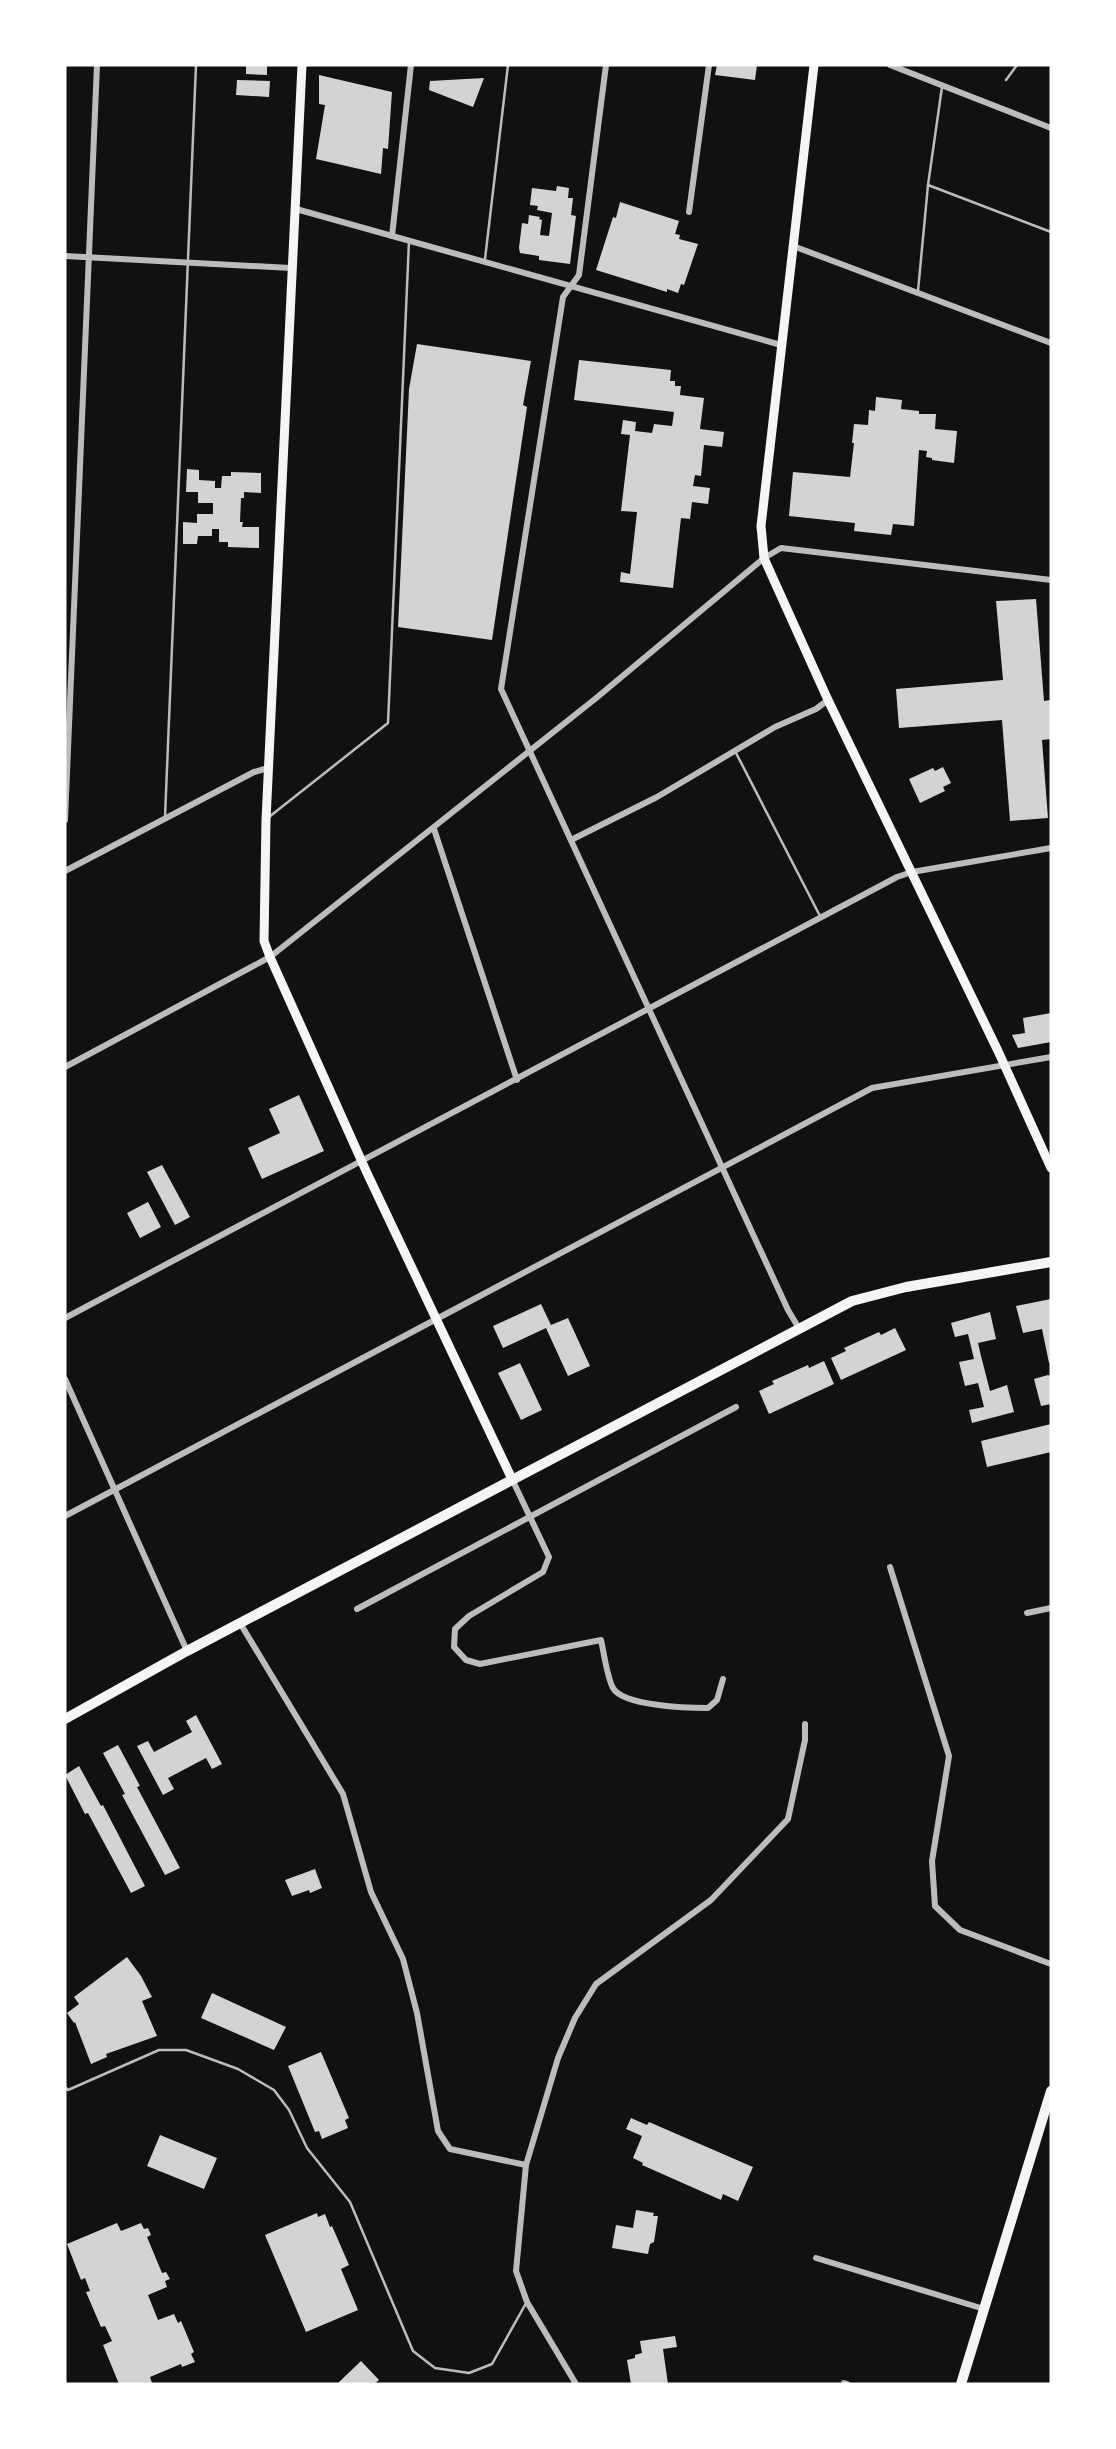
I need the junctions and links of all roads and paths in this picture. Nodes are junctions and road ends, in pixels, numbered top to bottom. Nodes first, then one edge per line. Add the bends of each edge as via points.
1 (97, 65) edge
2 (196, 65) edge
3 (302, 65) edge
4 (411, 65) edge
5 (508, 65) edge
6 (606, 65) edge
7 (709, 65) edge
8 (814, 65) edge
9 (890, 65) edge
10 (1017, 65) edge
11 (1006, 80) dead end
12 (942, 87) junction
13 (1051, 128) edge
14 (928, 185) junction
15 (296, 209) junction
16 (689, 212) dead end
17 (1051, 232) edge
18 (392, 236) junction
19 (409, 241) junction
20 (793, 246) junction
21 (65, 256) edge
22 (88, 257) junction
23 (189, 262) junction
24 (484, 263) junction
25 (292, 268) junction
26 (572, 287) junction
27 (918, 291) junction
28 (1051, 343) edge
29 (781, 345) junction
30 (764, 558) junction
31 (1051, 580) edge
32 (828, 700) junction
33 (529, 749) junction
34 (735, 751) junction
35 (268, 768) junction
36 (165, 819) junction
37 (65, 820) edge
38 (266, 820) junction
39 (434, 829) junction
40 (571, 840) junction
41 (1051, 848) edge
42 (65, 871) edge
43 (912, 872) junction
44 (821, 918) junction
45 (270, 957) junction
46 (647, 1009) junction
47 (1051, 1056) edge
48 (1004, 1065) junction
49 (65, 1068) edge
50 (517, 1080) junction
51 (362, 1161) junction
52 (721, 1167) junction
53 (1051, 1168) edge
54 (1051, 1262) edge
55 (65, 1318) edge
56 (437, 1318) junction
57 (800, 1330) junction
58 (65, 1379) edge
59 (736, 1407) dead end
60 (512, 1479) junction
61 (115, 1490) junction
62 (65, 1516) edge
63 (530, 1517) junction
64 (890, 1567) dead end
65 (1051, 1608) edge
66 (357, 1609) dead end
67 (1027, 1613) dead end
68 (240, 1623) junction
69 (187, 1651) junction
70 (723, 1679) dead end
71 (65, 1719) edge
72 (804, 1724) dead end
73 (1051, 1964) edge
74 (65, 2087) edge
75 (1051, 2091) edge
76 (526, 2165) junction
77 (816, 2258) dead end
78 (527, 2302) junction
79 (984, 2309) junction
80 (576, 2384) edge
81 (961, 2384) edge

1 - 22 street
2 - 23 lane
3 - 15 main road
4 - 18 street
5 - 24 lane
6 - 26 street via 579,275
7 - 16 street
8 - 20 main road
9 - 12 street
10 - 11 lane
12 - 13 street
12 - 14 lane
14 - 17 lane
14 - 27 lane
15 - 18 street
15 - 25 main road
18 - 19 street
19 - 24 street
19 - 38 lane via 388,723
20 - 27 street
20 - 29 main road
21 - 22 street
22 - 23 street
22 - 37 street
23 - 25 street
23 - 36 lane
24 - 26 street
25 - 35 main road
26 - 29 street
26 - 33 street via 564,297 501,689
27 - 28 street
29 - 30 main road via 761,526
30 - 31 street via 781,548
30 - 32 main road
30 - 33 street
32 - 34 street
32 - 43 main road
33 - 39 street
33 - 40 street
34 - 40 street
34 - 44 lane
35 - 36 street
35 - 38 main road
36 - 42 street
38 - 45 main road via 264,941
39 - 45 street
39 - 50 street
40 - 46 street
41 - 43 street
43 - 44 street
43 - 48 main road
44 - 46 street
45 - 49 street
45 - 51 main road
46 - 50 street
46 - 52 street
47 - 48 street
48 - 52 street via 872,1088
48 - 53 main road
50 - 51 street
51 - 55 street
51 - 56 main road
52 - 56 street
52 - 57 street
54 - 57 main road via 852,1301
56 - 60 main road
56 - 61 street
57 - 60 main road
58 - 61 street
59 - 63 street
60 - 63 street
60 - 68 main road
61 - 62 street
61 - 69 street
63 - 66 street
63 - 70 street via 549,1557 543,1572 455,1629 454,1647 466,1660 480,1664 601,1640 613,1688 622,1698 681,1708 708,1708 717,1700
64 - 73 street via 948,1756 933,1861 935,1906 960,1930
65 - 67 street
68 - 69 main road
68 - 76 street via 343,1794 371,1892 403,1959 438,2131 450,2149
69 - 71 main road
72 - 76 street via 805,1740 788,1819 711,1900 596,1984 558,2058
74 - 78 lane via 68,2090 159,2050 187,2050 238,2069 274,2090 289,2109 307,2148 350,2202 413,2351 435,2368 469,2373 492,2364
75 - 79 main road
76 - 78 street via 516,2270
77 - 79 street
78 - 80 street
79 - 81 main road

